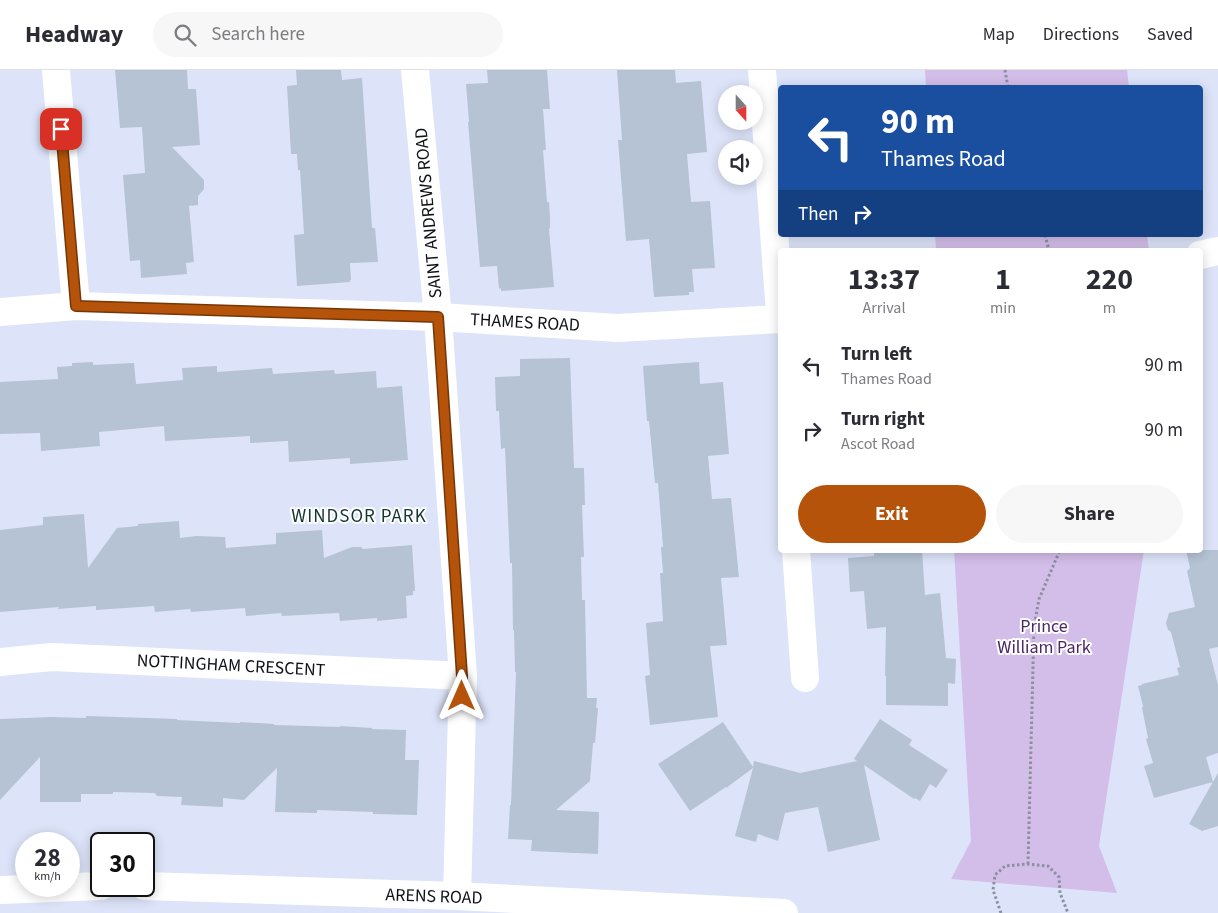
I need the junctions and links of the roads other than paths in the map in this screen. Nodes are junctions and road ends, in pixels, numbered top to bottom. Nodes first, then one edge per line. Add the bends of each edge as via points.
1 (56, 70) edge
2 (415, 70) edge
3 (762, 70) edge
4 (1218, 251) edge
5 (1203, 254) edge
6 (778, 286) edge
7 (76, 306) junction
8 (0, 312) edge
9 (438, 317) junction
10 (778, 319) edge
11 (796, 553) edge
12 (0, 662) edge
13 (462, 676) junction
14 (805, 678) dead end
15 (90, 886) edge
16 (155, 886) edge
17 (0, 890) edge
18 (457, 896) junction
19 (784, 913) edge

1 - 7 street
2 - 9 street, SAINT ANDREWS ROAD
3 - 6 street
4 - 5 street
7 - 8 street, THAMES ROAD
7 - 9 street, THAMES ROAD
9 - 10 street, THAMES ROAD via 618,328
9 - 13 street, SAINT ANDREWS ROAD
11 - 14 street
12 - 13 street, NOTTINGHAM CRESCENT via 52,657
13 - 18 street, SAINT ANDREWS ROAD
15 - 17 street
16 - 18 street, ARENS ROAD
18 - 19 street, ARENS ROAD

